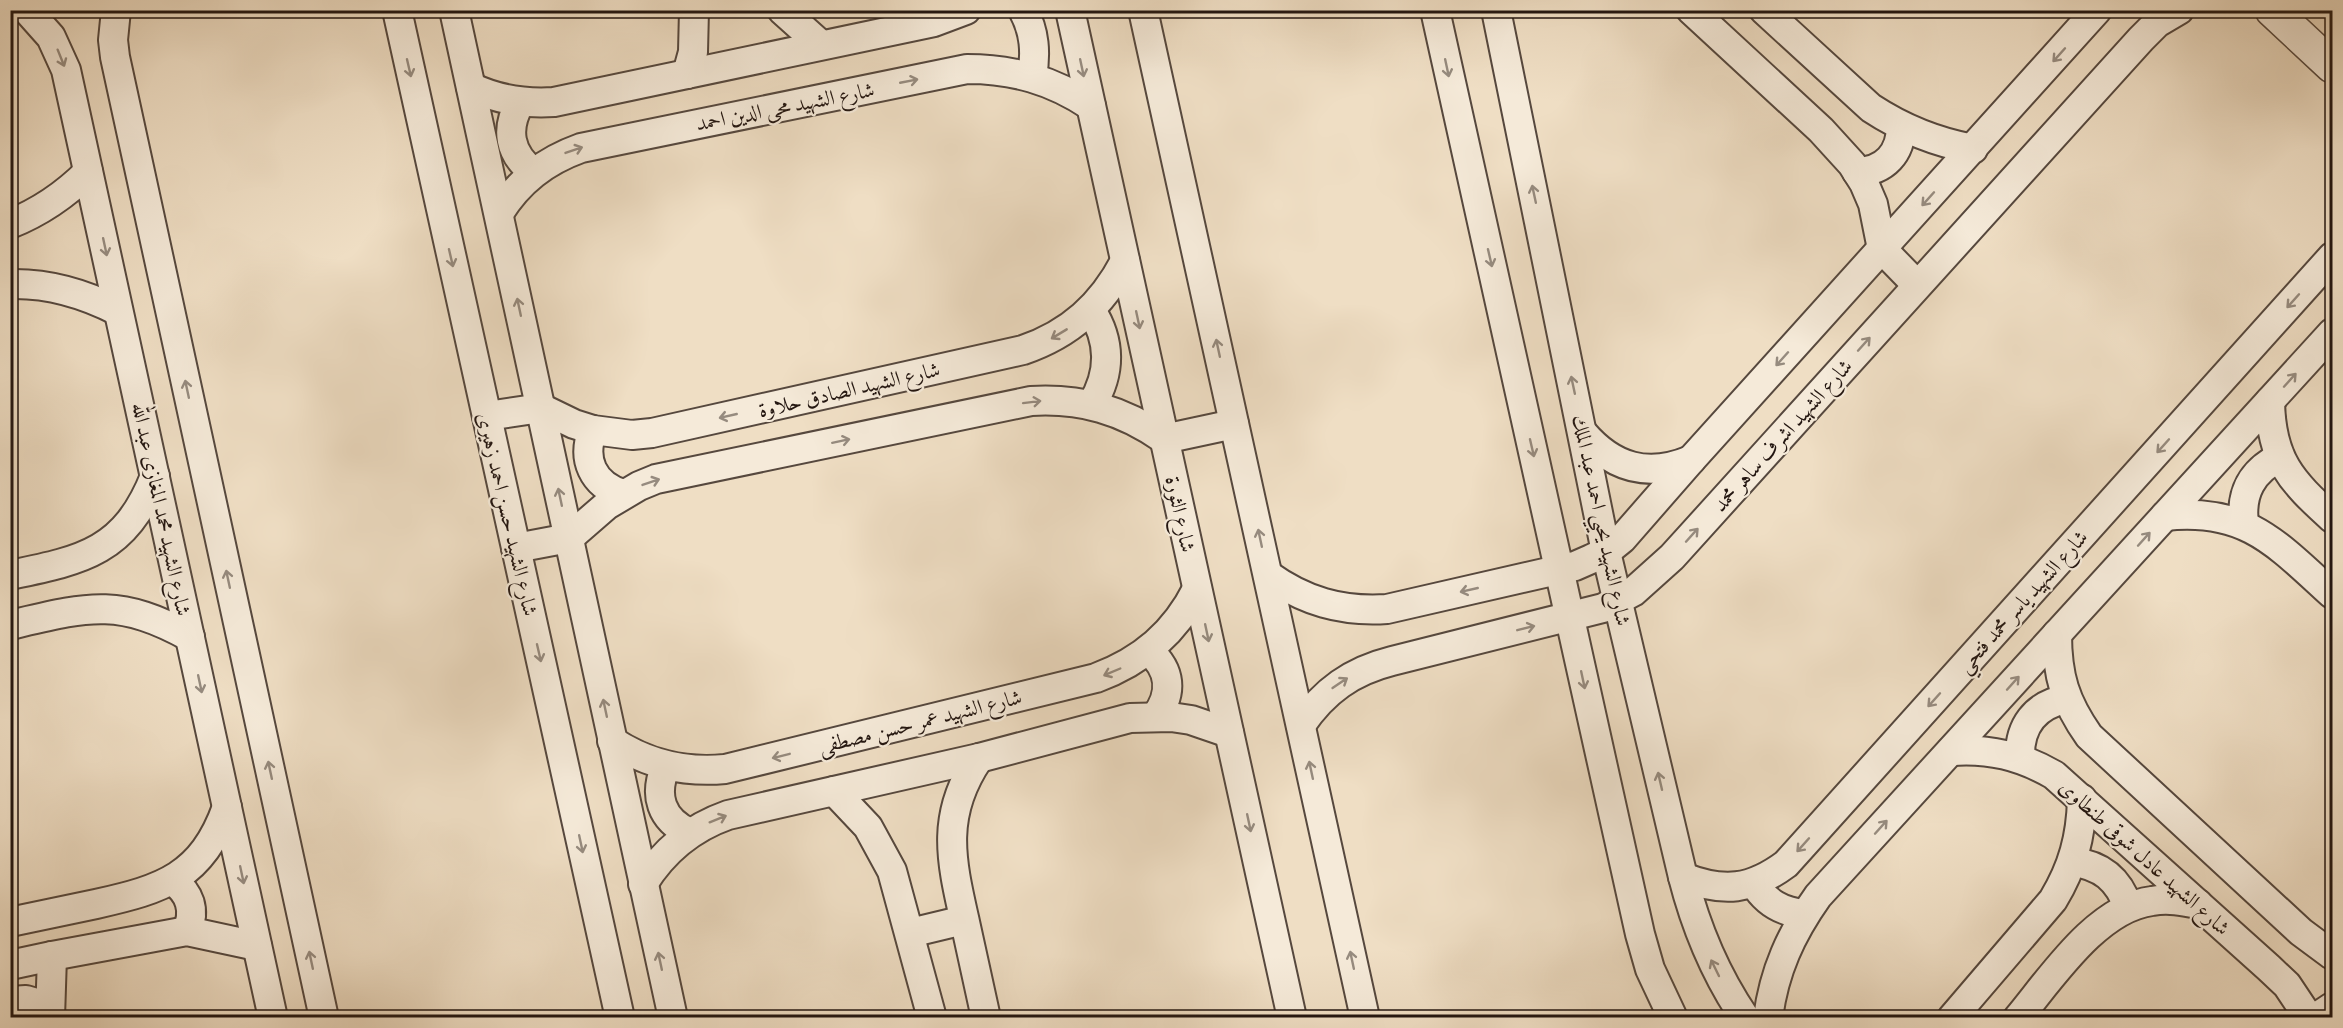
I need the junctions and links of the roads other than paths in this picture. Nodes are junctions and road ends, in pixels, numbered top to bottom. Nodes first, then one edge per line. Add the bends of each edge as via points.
1 (116, 10) edge
2 (397, 10) edge
3 (454, 10) edge
4 (694, 10) edge
5 (782, 10) edge
6 (966, 10) edge
7 (1023, 10) edge
8 (1070, 10) edge
9 (1143, 10) edge
10 (1435, 10) edge
11 (1496, 10) edge
12 (1691, 10) edge
13 (1764, 10) edge
14 (2097, 10) edge
15 (2272, 10) edge
16 (2177, 11) edge
17 (39, 15) edge
18 (821, 45) junction
19 (2332, 66) edge
20 (687, 74) junction
21 (1032, 77) junction
22 (471, 87) junction
23 (520, 103) junction
24 (1091, 106) junction
25 (1901, 126) junction
26 (1973, 149) junction
27 (88, 172) junction
28 (533, 172) junction
29 (1857, 172) junction
30 (499, 213) junction
31 (10, 224) edge
32 (1882, 249) junction
33 (2332, 257) edge
34 (1125, 261) junction
35 (10, 284) edge
36 (1917, 285) junction
37 (1091, 310) junction
38 (118, 311) junction
39 (2332, 333) edge
40 (2270, 401) junction
41 (1092, 404) junction
42 (541, 408) junction
43 (487, 416) junction
44 (1234, 424) junction
45 (593, 430) junction
46 (1583, 433) junction
47 (1164, 439) junction
48 (2280, 457) junction
49 (1690, 460) junction
50 (154, 476) junction
51 (623, 495) junction
52 (2165, 516) junction
53 (2332, 518) edge
54 (2244, 524) junction
55 (569, 538) junction
56 (516, 548) junction
57 (1606, 552) junction
58 (1559, 569) junction
59 (1268, 574) junction
60 (10, 575) edge
61 (1197, 589) junction
62 (2332, 594) edge
63 (1618, 601) junction
64 (1570, 618) junction
65 (10, 625) edge
66 (2057, 634) junction
67 (190, 637) junction
68 (1149, 651) junction
69 (2066, 699) junction
70 (1156, 716) junction
71 (1301, 726) junction
72 (1229, 733) junction
73 (612, 741) junction
74 (1951, 751) junction
75 (979, 758) junction
76 (2020, 758) junction
77 (666, 766) junction
78 (834, 791) junction
79 (2082, 799) junction
80 (227, 807) junction
81 (690, 833) junction
82 (2073, 862) junction
83 (1683, 877) junction
84 (172, 880) junction
85 (1754, 883) junction
86 (644, 884) junction
87 (2198, 904) junction
88 (2128, 907) junction
89 (1805, 914) junction
90 (964, 920) junction
91 (10, 922) edge
92 (187, 931) junction
93 (910, 933) junction
94 (257, 946) junction
95 (2332, 955) edge
96 (52, 956) junction
97 (10, 965) edge
98 (10, 1001) edge
99 (2332, 1007) edge
100 (50, 1012) edge
101 (926, 1012) edge
102 (273, 1017) edge
103 (324, 1017) edge
104 (620, 1017) edge
105 (673, 1017) edge
106 (986, 1017) edge
107 (1292, 1017) edge
108 (1365, 1017) edge
109 (1673, 1017) edge
110 (1745, 1017) edge
111 (1768, 1017) edge
112 (1952, 1017) edge
113 (2018, 1017) edge
114 (2311, 1017) edge

103 -> 1 street via 115,57
2 -> 43 street, شارع الشهيد حسن احمد زهيرى
3 - 22 street
4 - 20 street via 693,52
5 - 18 street
6 - 18 street via 934,22
7 - 21 street via 1035,44
8 -> 24 street, شارع الثورة
44 -> 9 street
10 -> 58 street
46 -> 11 street, شارع الشهيد يحيي احمد عبد الملك
12 - 29 street via 1829,138
13 - 25 street via 1853,94
14 -> 26 street
15 - 19 street
16 - 36 street, شارع الشهيد اشرف ساهر محمد via 2141,39
17 -> 27 street, شارع الشهيد محمد المغازى عبد الله via 66,70
18 - 20 street
20 - 23 street via 554,102
21 - 24 street, شارع الشهيد محى الدين احمد
28 -> 21 street, شارع الشهيد محى الدين احمد via 581,148 966,69
22 - 23 street
22 - 30 street
23 - 28 street via 511,124 512,146 517,157
24 - 34 street, شارع الثورة
25 - 26 street via 1930,139
25 - 29 street via 1894,156 1877,168
26 -> 32 street
27 - 31 street via 52,202
27 -> 38 street, شارع الشهيد محمد المغازى عبد الله
28 - 30 street, شارع الشهيد محى الدين احمد
29 - 32 street via 1873,204
42 -> 30 street
32 - 36 street
32 -> 49 street
33 -> 85 street, شارع الشهيد ياسر محمد فتحي via 1799,850 1771,875
34 - 37 street, شارع الشهيد الصادق حلاوة
34 -> 47 street, شارع الثورة
35 - 38 street via 59,289
63 -> 36 street, شارع الشهيد اشرف ساهر محمد via 1672,557
37 - 41 street via 1107,350 1104,379
37 -> 45 street, شارع الشهيد الصادق حلاوة via 1060,334 1023,350 652,433 632,435
38 - 50 street, شارع الشهيد محمد المغازى عبد الله
40 -> 39 street
40 - 48 street
40 - 52 street
41 - 47 street via 1130,418
51 -> 41 street via 656,479 1031,401
42 - 43 street
42 - 45 street, شارع الشهيد الصادق حلاوة
55 -> 42 street
43 - 56 street, شارع الشهيد حسن احمد زهيرى
44 - 47 street
59 -> 44 street
45 - 51 street via 588,450 591,470 604,486
46 - 49 street via 1594,446 1624,464 1658,469
46 - 57 street, شارع الشهيد يحيي احمد عبد الملك
47 - 61 street, شارع الثورة
48 - 53 street via 2300,489
48 - 54 street via 2262,468 2249,484 2244,497
49 - 57 street via 1634,526
50 - 60 street via 134,518 99,549 78,560
50 - 67 street, شارع الشهيد محمد المغازى عبد الله
51 - 55 street
52 - 54 street via 2205,514
66 -> 52 street
54 - 62 street via 2278,544
55 - 56 street
73 -> 55 street
56 -> 104 street, شارع الشهيد حسن احمد زهيرى
57 - 58 street
57 - 63 street, شارع الشهيد يحيي احمد عبد الملك
58 -> 59 street via 1369,610 1315,601
58 - 64 street
59 - 71 street
61 - 68 street, شارع الشهيد عمر حسن مصطفى via 1177,623
61 -> 72 street, شارع الثورة
63 - 64 street, شارع الشهيد اشرف ساهر محمد
83 -> 63 street, شارع الشهيد يحيي احمد عبد الملك
71 -> 64 street, شارع الشهيد اشرف ساهر محمد via 1333,688 1368,668
64 -> 109 street via 1640,934 1650,969
65 - 67 street via 74,611 119,609 166,623
66 - 69 street via 2057,656
74 -> 66 street
67 -> 80 street, شارع الشهيد محمد المغازى عبد الله
68 - 70 street via 1159,659 1168,682 1166,700
68 -> 77 street, شارع الشهيد عمر حسن مصطفى via 1096,678 736,767 705,771
69 - 76 street via 2044,706 2027,723
69 - 95 street via 2104,752 2301,932
70 - 72 street via 1191,720
70 - 75 street via 1110,722
108 -> 71 street
72 -> 107 street, شارع الثورة
73 - 77 street, شارع الشهيد عمر حسن مصطفى
73 - 86 street
74 - 76 street, شارع الشهيد عادل شوقى طنطاوى via 1984,750
89 -> 74 street
75 - 78 street
75 - 90 street via 956,804 951,838
76 - 79 street, شارع الشهيد عادل شوقى طنطاوى via 2054,775
77 - 81 street via 658,789 659,800 670,821
81 -> 78 street via 728,815
78 - 93 street via 868,827 885,855
79 - 82 street via 2082,821
79 - 87 street, شارع الشهيد عادل شوقى طنطاوى
80 - 84 street via 207,849
80 -> 94 street, شارع الشهيد محمد المغازى عبد الله
81 - 86 street via 660,860
82 - 88 street via 2108,875
82 - 112 street via 2053,900
83 - 85 street, شارع الشهيد ياسر محمد فتحي via 1718,888
110 -> 83 street, شارع الشهيد يحيي احمد عبد الملك via 1708,954
84 - 91 street via 152,890
84 - 92 street via 187,894 190,903 191,922
85 - 89 street via 1775,906
105 -> 86 street
87 - 88 street via 2151,901
87 - 114 street, شارع الشهيد عادل شوقى طنطاوى via 2287,985
88 - 113 street via 2089,934
89 - 111 street via 1776,976
90 - 93 street
90 - 106 street
92 - 94 street
92 - 96 street
93 - 101 street
94 - 102 street, شارع الشهيد محمد المغازى عبد الله
96 - 97 street
96 - 100 street
98 - 100 street via 26,1000
99 - 114 street

